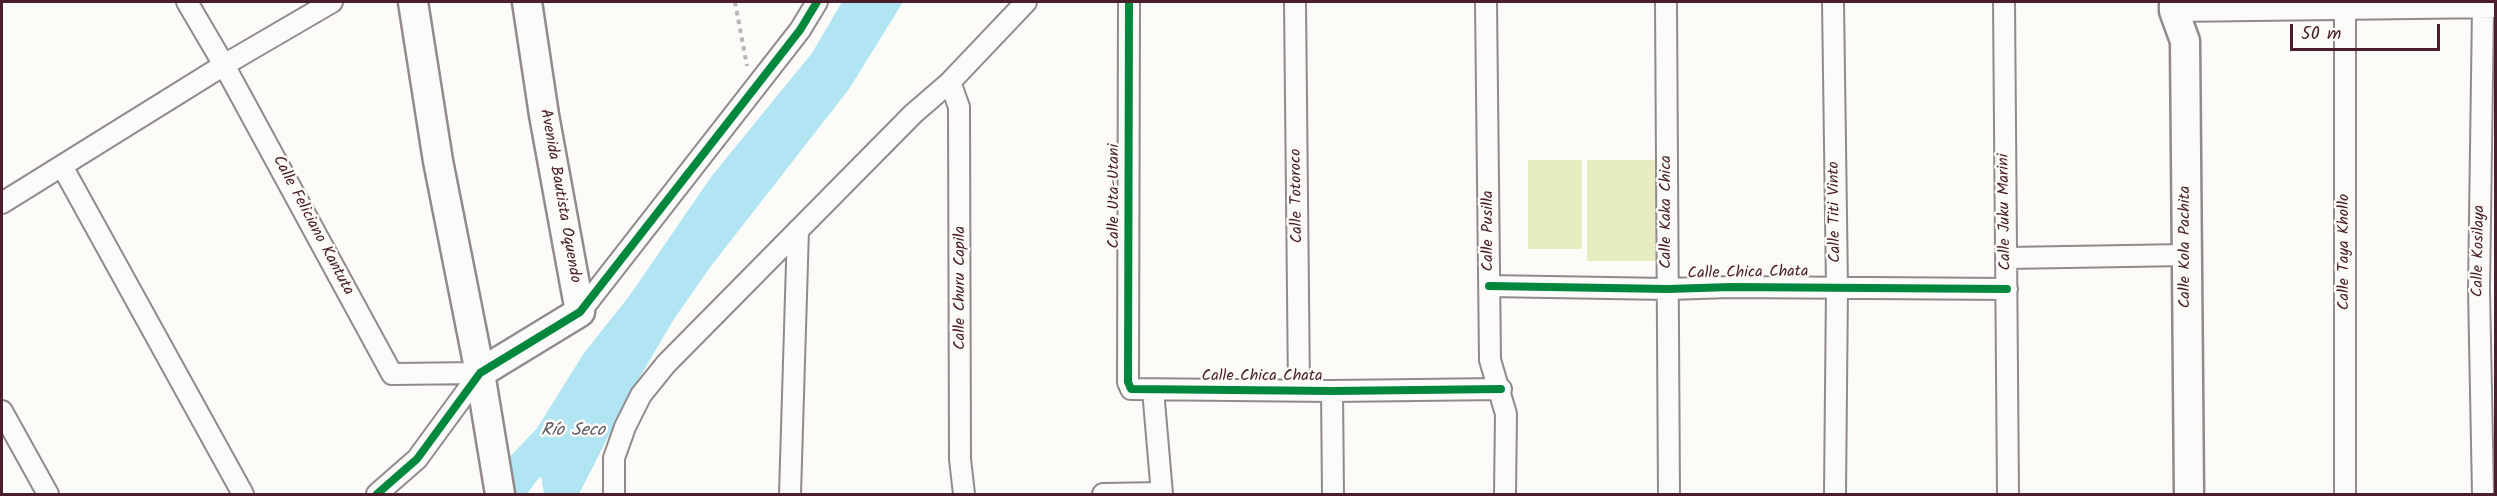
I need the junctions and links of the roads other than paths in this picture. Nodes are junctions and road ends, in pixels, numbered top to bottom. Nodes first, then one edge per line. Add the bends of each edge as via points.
1 (187, 2) edge
2 (332, 2) edge
3 (413, 2) edge
4 (527, 2) edge
5 (816, 2) edge
6 (1026, 2) edge
7 (1129, 2) edge
8 (1295, 2) edge
9 (1486, 2) edge
10 (1666, 2) edge
11 (1833, 2) edge
12 (2004, 2) edge
13 (2174, 6) edge
14 (2489, 7) edge
15 (2345, 9) junction
16 (224, 65) junction
17 (950, 82) junction
18 (62, 166) junction
19 (2, 203) edge
20 (798, 230) junction
21 (2186, 255) junction
22 (2007, 258) junction
23 (1489, 286) junction
24 (1837, 286) junction
25 (2007, 288) junction
26 (1668, 289) junction
27 (580, 312) junction
28 (480, 373) junction
29 (1131, 389) joint
30 (1501, 389) junction
31 (1153, 390) junction
32 (1299, 390) junction
33 (1332, 391) junction
34 (2, 411) edge
35 (48, 494) edge
36 (1162, 494) edge
37 (243, 495) edge
38 (377, 495) edge
39 (500, 495) edge
40 (614, 495) edge
41 (790, 495) edge
42 (964, 495) edge
43 (1103, 495) edge
44 (1333, 495) edge
45 (1505, 495) edge
46 (1669, 495) edge
47 (1835, 495) edge
48 (2008, 495) edge
49 (2189, 495) edge
50 (2345, 495) edge
51 (2483, 495) edge

1 - 16 street, Calle Feliciano Kantuta
2 - 16 street
3 - 28 street via 438,162
4 - 27 street, Avenida Bautista Oquendo
5 - 27 street via 800,30
6 - 17 street
7 - 29 street, Calle Uta-Utani
8 - 32 street, Calle Totoroco
9 - 23 street, Calle Pusilla
10 - 26 street, Calle Kaka Chica
11 - 24 street, Calle Titi Vinto
12 - 22 street, Calle Juku Marini
13 - 15 street
13 - 21 street, Calle Kola Pachita via 2185,41
14 - 15 street
14 - 51 street, Calle Kosilaya via 2479,289
15 - 50 street, Calle Taya Khollo
16 - 18 street
16 - 28 street, Calle Feliciano Kantuta via 392,374
17 - 20 street
17 - 42 street, Calle Churu Capila via 959,107 960,459
18 - 19 street
18 - 37 street
20 - 40 street via 641,394 614,458
20 - 41 street
21 - 22 street
21 - 49 street, Calle Kola Pachita
22 - 25 street, Calle Juku Marini
23 - 26 street, Calle Chica Chata
23 - 30 street, Calle Pusilla via 1490,360
24 - 25 street, Calle Chica Chata
24 - 26 street, Calle Chica Chata
24 - 47 street, Calle Titi Vinto
25 - 48 street, Calle Juku Marini
26 - 46 street, Calle Kaka Chica
27 - 28 street
28 - 38 street via 417,459
28 - 39 street
29 - 31 street, Calle Chica Chata
30 - 33 street, Calle Chica Chata
30 - 45 street, Calle Pusilla via 1506,414
31 - 32 street, Calle Chica Chata
31 - 36 street
32 - 33 street, Calle Chica Chata
33 - 44 street
34 - 35 street
36 - 43 street

